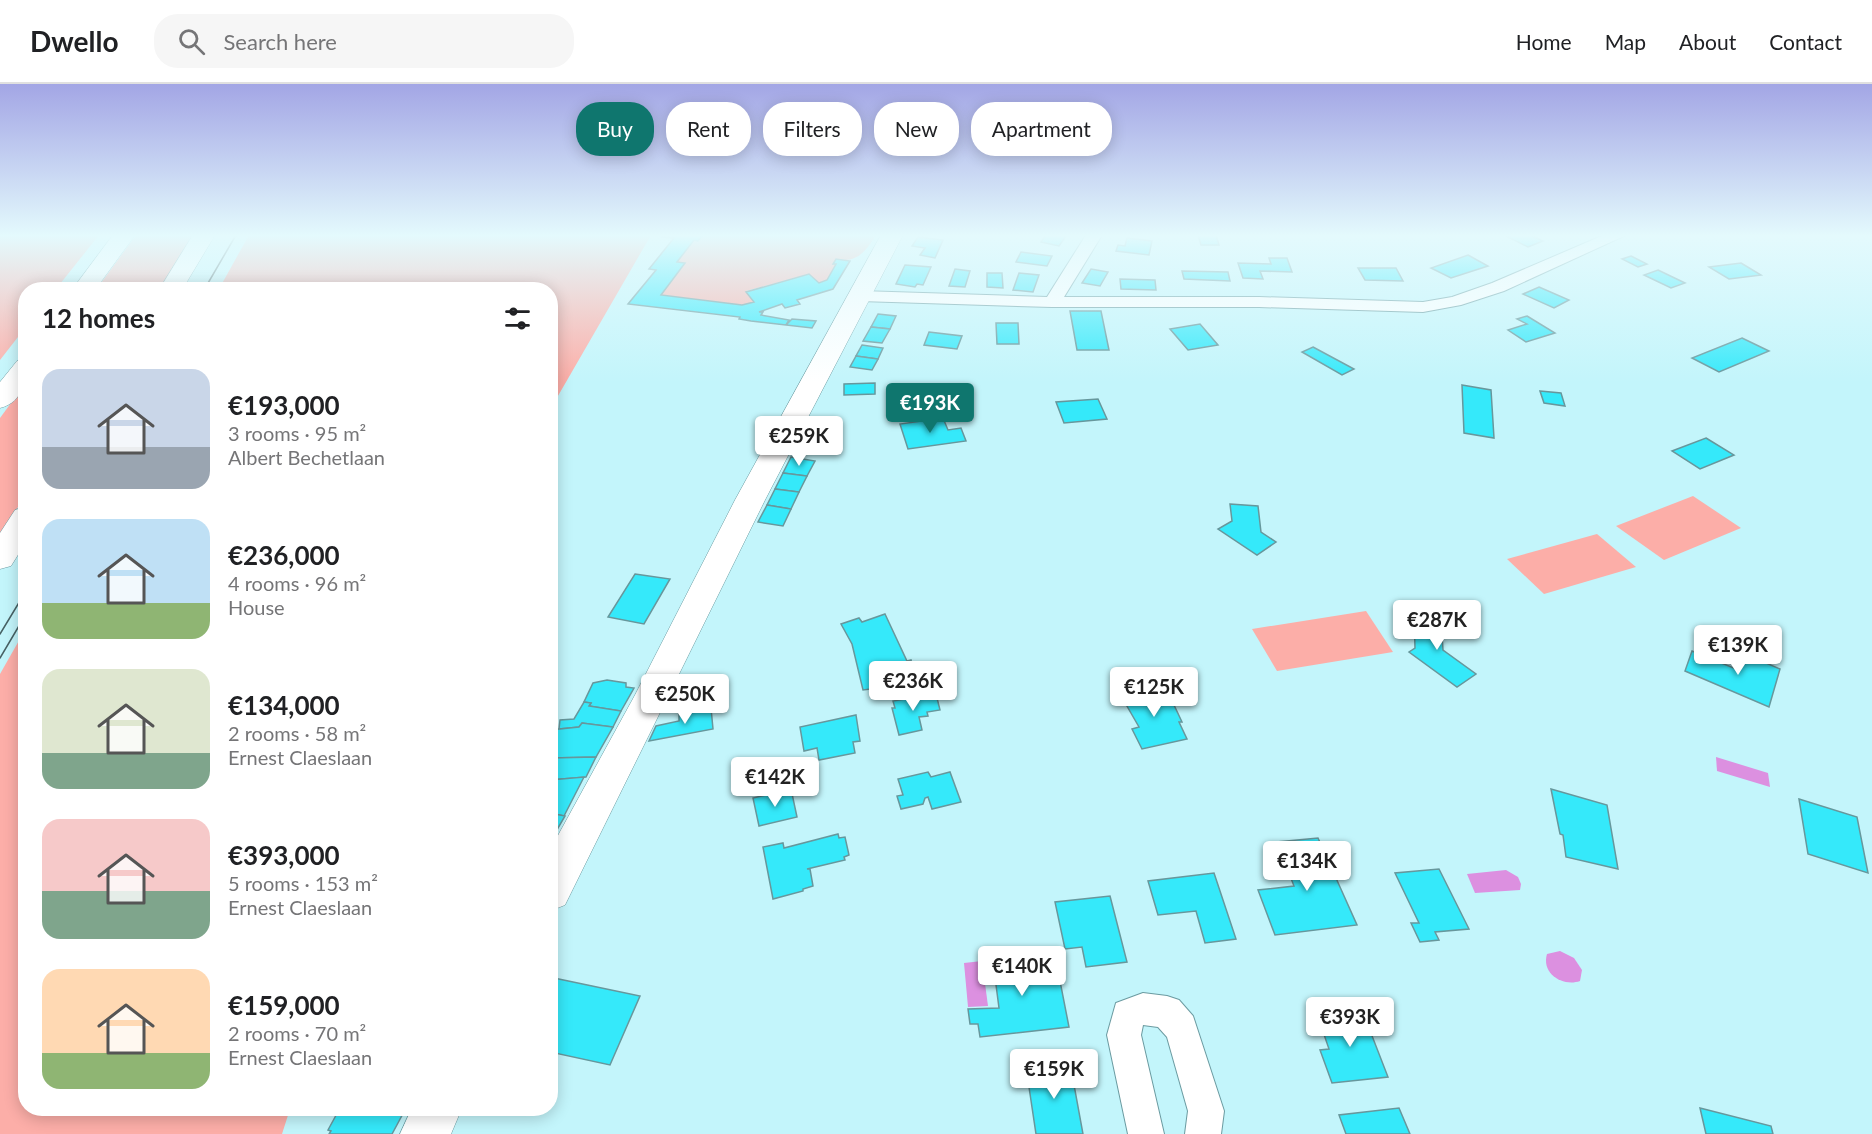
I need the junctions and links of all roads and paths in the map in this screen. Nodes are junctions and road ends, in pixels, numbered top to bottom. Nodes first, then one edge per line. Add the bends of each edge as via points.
1 (866, 284) edge
2 (1063, 284) edge
3 (1505, 284) edge
4 (860, 296) junction
5 (1052, 302) junction
6 (18, 376) edge
7 (0, 400) edge
8 (18, 530) edge
9 (0, 558) edge
10 (558, 877) edge
11 (434, 1116) edge
12 (425, 1134) edge
13 (1146, 1134) edge
14 (1203, 1134) edge

1 - 4 street
2 - 5 street
3 - 5 street via 1423,307
4 - 5 street
4 - 10 street via 750,500
6 - 7 street
8 - 9 street
11 - 12 street
13 - 14 street via 1124,1035 1128,1015 1143,1009 1167,1012 1181,1028 1206,1111

